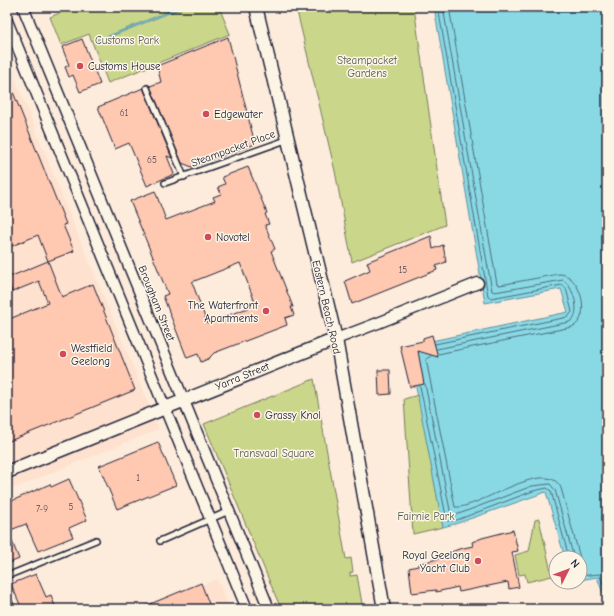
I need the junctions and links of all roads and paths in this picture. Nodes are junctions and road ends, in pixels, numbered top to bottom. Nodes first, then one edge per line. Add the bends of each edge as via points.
1 (23, 7) edge
2 (256, 7) edge
3 (7, 21) edge
4 (147, 88) dead end
5 (289, 139) junction
6 (184, 177) junction
7 (165, 183) dead end
8 (478, 283) dead end
9 (336, 339) junction
10 (183, 399) junction
11 (164, 407) junction
12 (7, 472) edge
13 (229, 511) junction
14 (210, 519) junction
15 (96, 540) dead end
16 (160, 540) dead end
17 (7, 576) edge
18 (7, 597) edge
19 (12, 609) edge
20 (247, 609) edge
21 (269, 609) edge
22 (384, 609) edge

1 - 10 street, Brougham Street
2 - 5 street, Eastern Beach Road
3 - 11 street
4 - 6 lane, Steampacket Place
5 - 6 lane, Steampacket Place
5 - 9 street, Eastern Beach Road
6 - 7 lane, Steampacket Place
8 - 9 street, Yarra Street
9 - 10 street, Yarra Street
9 - 22 street, Eastern Beach Road
10 - 11 street, Yarra Street
10 - 13 street, Brougham Street
11 - 12 street, Yarra Street
11 - 14 street
13 - 14 lane
13 - 21 street, Brougham Street
14 - 16 lane
14 - 20 street
15 - 17 lane
18 - 19 lane

